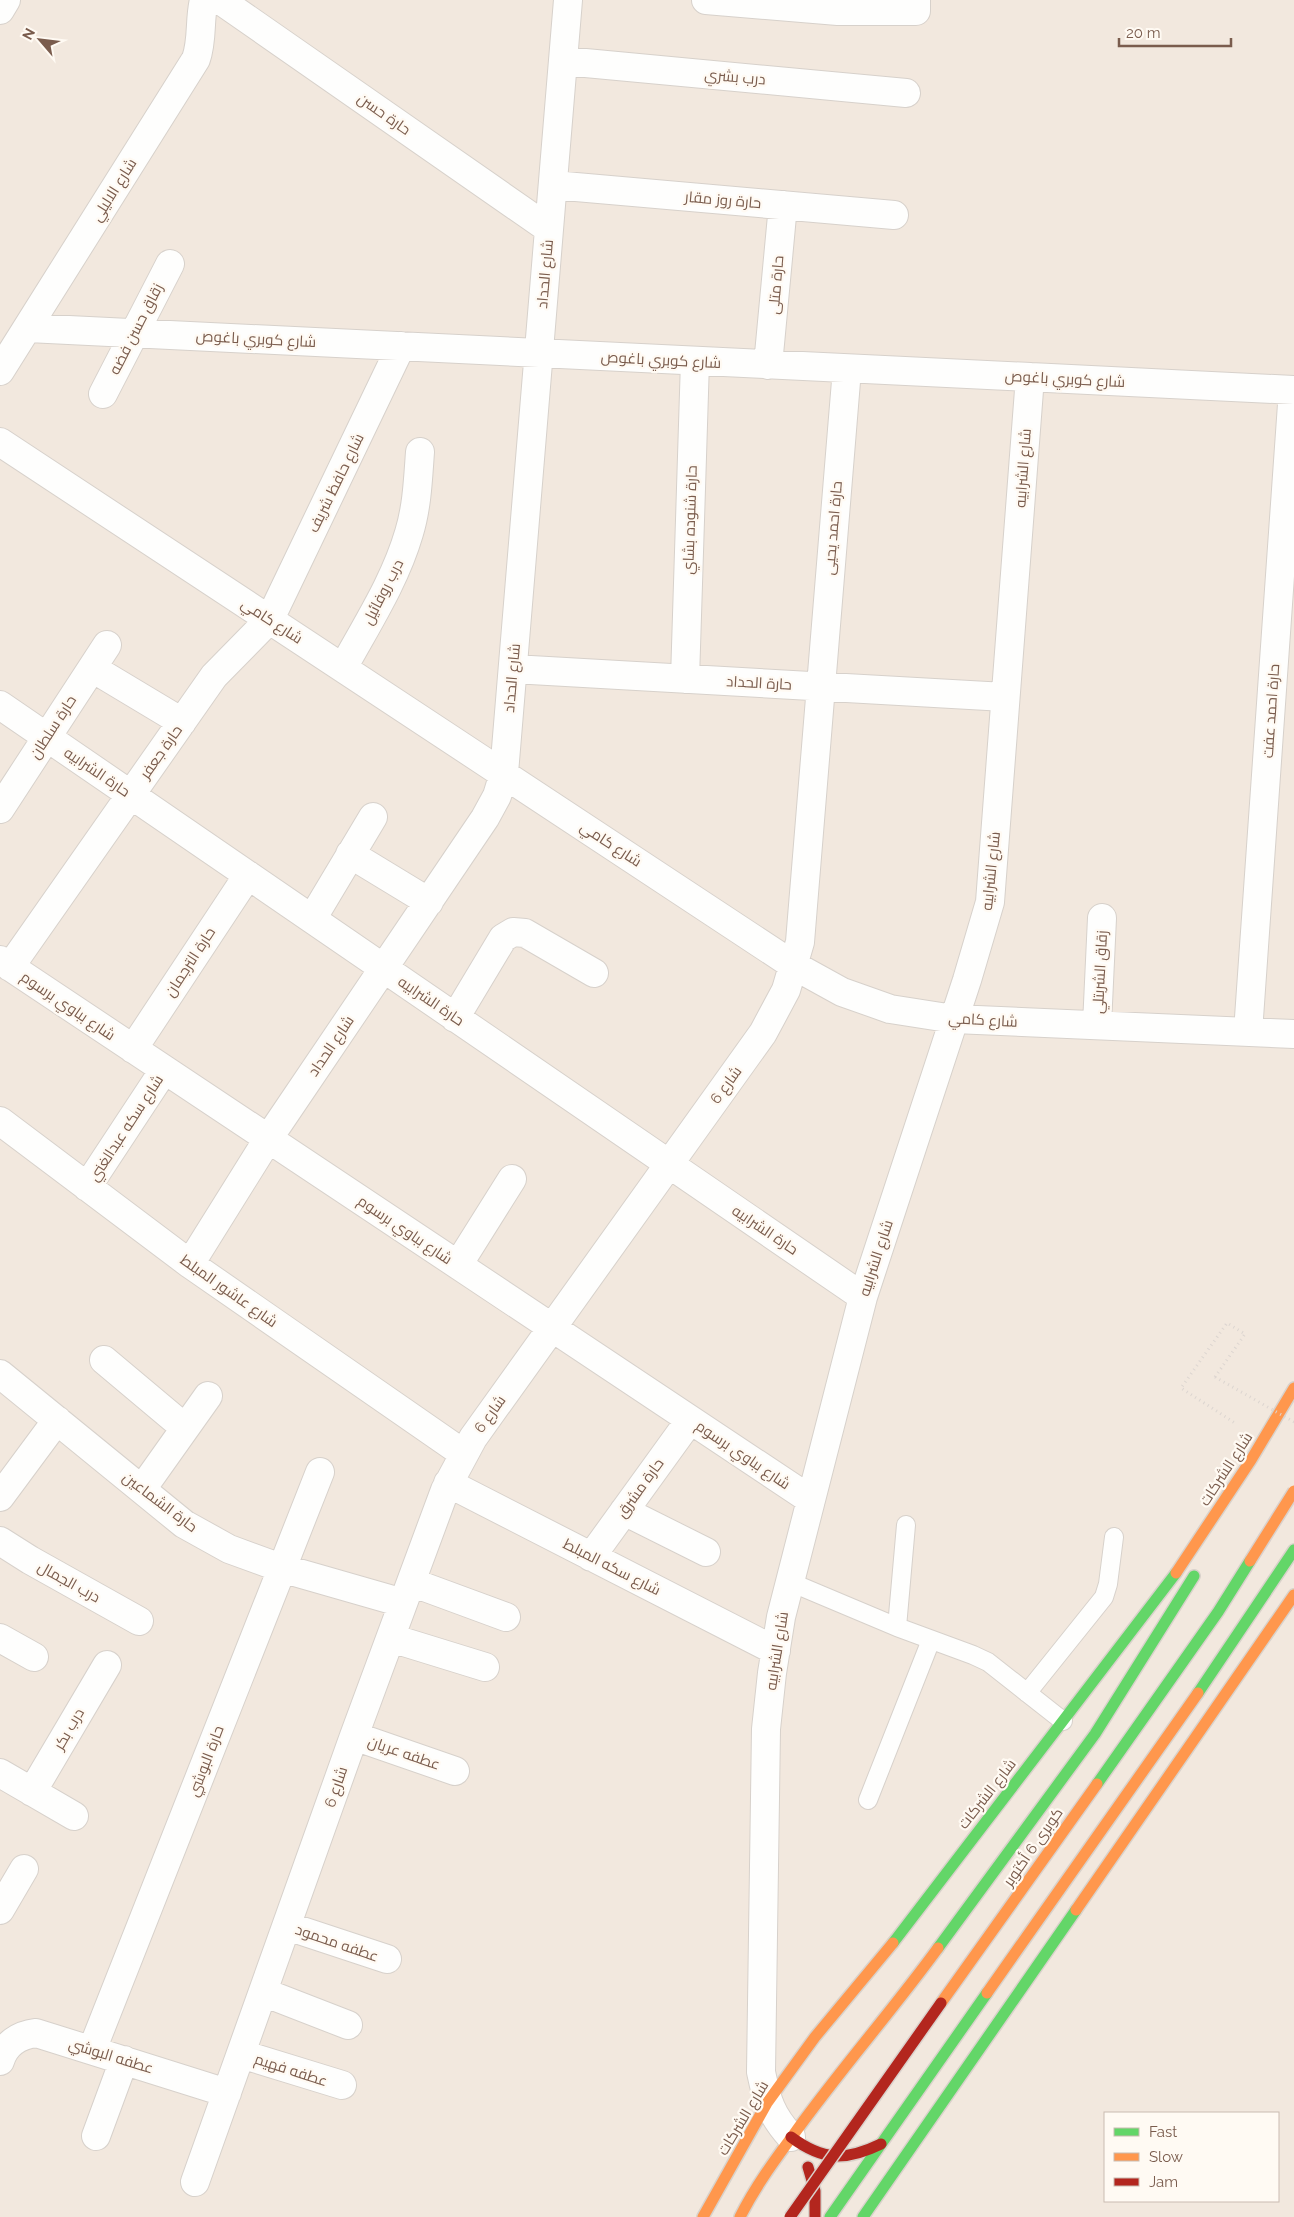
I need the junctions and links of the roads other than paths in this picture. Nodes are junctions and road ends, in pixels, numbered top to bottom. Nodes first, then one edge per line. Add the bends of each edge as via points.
1 (6, 0) edge
2 (204, 0) edge
3 (220, 0) edge
4 (568, 0) edge
5 (706, 0) edge
6 (838, 6) edge
7 (916, 6) edge
8 (0, 10) edge
9 (564, 61) junction
10 (906, 93) dead end
11 (553, 185) junction
12 (783, 205) junction
13 (894, 215) dead end
14 (549, 229) junction
15 (170, 264) dead end
16 (28, 328) junction
17 (134, 333) junction
18 (401, 346) junction
19 (539, 354) junction
20 (695, 361) junction
21 (768, 365) junction
22 (847, 368) junction
23 (0, 370) edge
24 (1030, 377) junction
25 (1293, 390) edge
26 (103, 394) dead end
27 (0, 442) edge
28 (420, 452) dead end
29 (270, 619) junction
30 (106, 645) dead end
31 (92, 668) junction
32 (343, 668) junction
33 (512, 669) junction
34 (685, 679) junction
35 (820, 686) junction
36 (1005, 697) junction
37 (0, 705) edge
38 (182, 722) junction
39 (47, 738) junction
40 (504, 773) junction
41 (131, 795) junction
42 (0, 809) edge
43 (373, 817) dead end
44 (350, 854) junction
45 (248, 875) junction
46 (429, 902) junction
47 (1102, 918) dead end
48 (312, 919) junction
49 (5, 964) edge
50 (793, 964) junction
51 (384, 969) junction
52 (594, 972) dead end
53 (455, 1018) junction
54 (954, 1019) junction
55 (1097, 1025) junction
56 (1248, 1032) junction
57 (1294, 1034) edge
58 (133, 1049) junction
59 (164, 1070) junction
60 (0, 1121) edge
61 (268, 1139) junction
62 (670, 1164) junction
63 (512, 1179) dead end
64 (87, 1187) junction
65 (190, 1264) junction
66 (458, 1265) junction
67 (863, 1297) junction
68 (552, 1328) junction
69 (104, 1360) dead end
70 (0, 1374) edge
71 (1294, 1388) edge
72 (208, 1396) dead end
73 (57, 1420) junction
74 (690, 1420) junction
75 (185, 1428) junction
76 (464, 1454) junction
77 (320, 1472) dead end
78 (448, 1483) junction
79 (142, 1490) junction
80 (1294, 1491) edge
81 (0, 1497) edge
82 (811, 1500) junction
83 (624, 1511) junction
84 (906, 1525) dead end
85 (1114, 1537) dead end
86 (0, 1541) edge
87 (1294, 1550) edge
88 (706, 1552) dead end
89 (591, 1557) junction
90 (1201, 1566) dead end
91 (281, 1568) junction
92 (790, 1582) junction
93 (407, 1593) junction
94 (1294, 1595) edge
95 (506, 1617) dead end
96 (138, 1621) dead end
97 (897, 1627) junction
98 (0, 1638) edge
99 (391, 1638) junction
100 (931, 1640) junction
101 (776, 1651) junction
102 (34, 1657) dead end
103 (107, 1665) dead end
104 (485, 1667) dead end
105 (1027, 1693) junction
106 (1063, 1720) junction
107 (354, 1736) junction
108 (455, 1771) dead end
109 (0, 1773) edge
110 (32, 1792) junction
111 (868, 1800) dead end
112 (74, 1816) dead end
113 (24, 1869) dead end
114 (0, 1910) edge
115 (287, 1926) junction
116 (387, 1960) dead end
117 (263, 1992) junction
118 (348, 2025) dead end
119 (92, 2050) junction
120 (241, 2054) junction
121 (1, 2058) edge
122 (124, 2060) junction
123 (342, 2086) dead end
124 (227, 2093) junction
125 (768, 2103) junction
126 (96, 2136) dead end
127 (880, 2144) junction
128 (793, 2146) junction
129 (195, 2182) dead end
130 (795, 2193) dead end
131 (703, 2217) edge
132 (740, 2217) edge
133 (790, 2217) edge
134 (815, 2217) edge
135 (830, 2217) edge
136 (863, 2217) edge

1 - 8 street
2 - 16 street, شارع الاليلي via 202,34 196,59
3 - 14 street, حارة حسن
4 - 9 street, شارع الحداد
5 - 6 street
6 - 7 street
9 - 10 street, درب بشري
9 - 11 street, شارع الحداد
11 - 12 street, حارة روز مقار
11 - 14 street, شارع الحداد
12 - 13 street, حارة روز مقار
12 - 21 street, حارة متلى
14 - 19 street, شارع الحداد
15 - 17 street, زقاق حسن فضه
16 - 17 street, شارع كوبري باغوص
16 - 23 street, شارع الاليلي
17 - 18 street, شارع كوبري باغوص
17 - 26 street, زقاق حسن فضه
18 - 19 street, شارع كوبري باغوص
18 - 29 street, شارع حافظ شريف
19 - 20 street, شارع كوبري باغوص
19 - 33 street, شارع الحداد
20 - 21 street, شارع كوبري باغوص
20 - 34 street, حارة شنوده بشاي
21 - 22 street, شارع كوبري باغوص
22 - 24 street, شارع كوبري باغوص
22 - 35 street, حارة احمد يحيى
24 - 25 street, شارع كوبري باغوص
24 - 36 street, شارع الشرابيه
25 - 56 street, حارة احمد عفت
27 - 29 street, شارع كامي
28 - 32 street, درب روفائيل via 418,492 410,531 396,570
29 - 32 street, شارع كامي
29 - 38 street, حارة جعفر via 214,676
30 - 31 street, حارة سلطان
31 - 38 street
31 - 39 street, حارة سلطان
32 - 40 street, شارع كامي
33 - 34 street, حارة الحداد
33 - 40 street, شارع الحداد
34 - 35 street, حارة الحداد
35 - 36 street, حارة الحداد
35 - 50 street, شارع 6 via 800,942
36 - 54 street, شارع الشرابيه via 990,902
37 - 39 street, حارة الشرابيه
38 - 41 street, حارة جعفر
39 - 41 street, حارة الشرابيه
39 - 42 street, حارة سلطان
40 - 46 street, شارع الحداد via 485,818
40 - 50 street, شارع كامي
41 - 45 street, حارة الشرابيه
41 - 49 street, حارة جعفر
43 - 44 street
44 - 46 street
44 - 48 street
45 - 48 street, حارة الشرابيه
45 - 58 street, حارة الترجمان
46 - 51 street, شارع الحداد
47 - 55 street, زقاق الشربتلي
48 - 51 street, حارة الشرابيه
49 - 58 street, شارع بباوي برسوم
50 - 54 street, شارع كامي via 842,992 890,1010
50 - 62 street, شارع 6 via 786,990 763,1033
51 - 53 street, حارة الشرابيه
51 - 61 street, شارع الحداد
52 - 53 street via 525,933 513,932 503,938
53 - 62 street, حارة الشرابيه
54 - 55 street, شارع كامي
54 - 67 street, شارع الشرابيه
55 - 56 street, شارع كامي
56 - 57 street, شارع كامي
58 - 59 street, شارع بباوي برسوم
59 - 61 street, شارع بباوي برسوم
59 - 64 street, شارع سكه عبدالغني
60 - 64 street, شارع عاشور المبلط
61 - 65 street, شارع الحداد
61 - 66 street, شارع بباوي برسوم
62 - 67 street, حارة الشرابيه
62 - 68 street, شارع 6
63 - 66 street
64 - 65 street, شارع عاشور المبلط
65 - 76 street, شارع عاشور المبلط
66 - 68 street, شارع بباوي برسوم
67 - 82 street, شارع الشرابيه
68 - 74 street, شارع بباوي برسوم
68 - 76 street, شارع 6 via 472,1438
69 - 75 street
70 - 73 street, حارة الشماعين
71 - 106 main road, شارع الشركات via 1165,1589
72 - 75 street
73 - 79 street, حارة الشماعين
73 - 81 street
74 - 82 street, شارع بباوي برسوم
74 - 83 street, حارة مشرق
75 - 79 street
76 - 78 street, شارع 6
77 - 91 street, حارة البوشي
78 - 89 street, شارع سكه المبلط
78 - 93 street, شارع 6
79 - 91 street, حارة الشماعين via 184,1524 229,1550
80 - 133 main road, كوبرى 6 أكتوبر, bridge via 1218,1612
82 - 92 street, شارع الشرابيه
83 - 88 street
83 - 89 street, حارة مشرق
84 - 97 lane
85 - 105 lane via 1104,1597
86 - 96 street, درب الجمال
87 - 127 main road via 1204,1684
89 - 101 street, شارع سكه المبلط
90 - 128 main road via 1094,1734 906,1993 822,2095
91 - 93 street, حارة الشماعين
91 - 119 street, حارة البوشي
92 - 97 lane
92 - 101 street, شارع الشرابيه
93 - 95 street, حارة الشماعين
93 - 99 street, شارع 6
94 - 136 main road
97 - 100 lane
98 - 102 street
99 - 104 street
99 - 107 street, شارع 6
100 - 105 lane via 988,1662
100 - 111 lane
101 - 125 street, شارع الشرابيه via 766,1729 761,2072
103 - 110 street, درب بكر
105 - 106 lane
106 - 125 main road, شارع الشركات via 873,1968 815,2037
107 - 108 street, عطفه عريان
107 - 115 street, شارع 6
109 - 110 street
110 - 112 street
113 - 114 street
115 - 116 street, عطفه محمود
115 - 117 street, شارع 6
117 - 118 street
117 - 120 street, شارع 6
119 - 121 street, عطفه البوشي via 36,2033 15,2039
119 - 122 street, عطفه البوشي
120 - 123 street, عطفه فهيم
120 - 124 street, شارع 6
122 - 124 street, عطفه البوشي
122 - 126 street
124 - 129 street, شارع 6
125 - 128 street, شارع الشرابيه
125 - 131 main road, شارع الشركات
127 - 128 main road via 865,2153 847,2157 817,2154
127 - 135 main road
128 - 132 main road via 754,2189
128 - 134 main road via 804,2157 813,2179
130 - 133 main road

